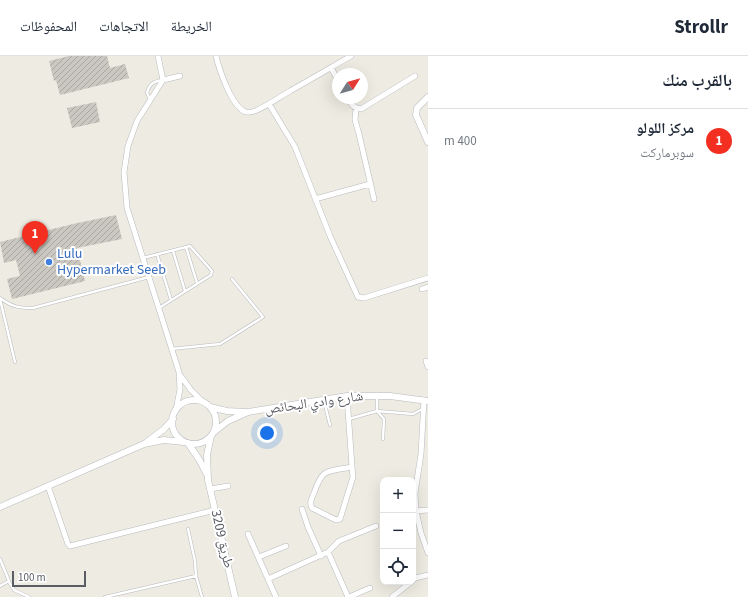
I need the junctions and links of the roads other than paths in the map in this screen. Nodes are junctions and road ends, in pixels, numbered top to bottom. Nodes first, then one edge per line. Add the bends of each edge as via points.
1 (158, 56) edge
2 (216, 56) edge
3 (351, 56) edge
4 (331, 68) joint
5 (180, 76) dead end
6 (415, 76) dead end
7 (163, 80) junction
8 (428, 97) edge
9 (150, 100) junction
10 (268, 104) junction
11 (351, 104) edge
12 (356, 108) junction
13 (428, 142) edge
14 (370, 184) junction
15 (315, 199) junction
16 (374, 199) dead end
17 (186, 247) junction
18 (173, 250) junction
19 (157, 254) junction
20 (144, 258) junction
21 (150, 276) junction
22 (428, 278) edge
23 (232, 279) dead end
24 (197, 283) junction
25 (428, 287) edge
26 (422, 289) dead end
27 (185, 291) junction
28 (0, 299) edge
29 (171, 300) junction
30 (158, 308) junction
31 (2, 313) edge
32 (170, 349) junction
33 (426, 361) dead end
34 (14, 362) dead end
35 (428, 367) edge
36 (178, 372) junction
37 (347, 396) junction
38 (377, 396) junction
39 (324, 400) junction
40 (426, 401) edge
41 (203, 402) junction
42 (210, 407) junction
43 (424, 408) junction
44 (176, 410) junction
45 (378, 411) junction
46 (248, 412) junction
47 (173, 419) junction
48 (349, 419) junction
49 (426, 419) edge
50 (330, 425) dead end
51 (212, 434) junction
52 (383, 438) dead end
53 (186, 442) junction
54 (144, 444) junction
55 (352, 467) junction
56 (208, 480) junction
57 (48, 486) junction
58 (228, 486) dead end
59 (416, 487) edge
60 (210, 489) junction
61 (0, 507) edge
62 (302, 509) dead end
63 (215, 510) junction
64 (428, 510) edge
65 (416, 511) joint
66 (376, 526) dead end
67 (188, 529) dead end
68 (248, 534) dead end
69 (286, 546) dead end
70 (328, 552) junction
71 (428, 553) edge
72 (321, 556) junction
73 (259, 558) junction
74 (0, 559) edge
75 (428, 575) edge
76 (196, 576) junction
77 (268, 579) junction
78 (416, 579) edge
79 (9, 581) junction
80 (407, 585) edge
81 (0, 586) edge
82 (370, 588) dead end
83 (29, 597) edge
84 (104, 597) edge
85 (202, 597) edge
86 (235, 597) edge
87 (276, 597) edge
88 (349, 597) edge
89 (392, 597) edge

1 - 7 street
2 - 10 street via 228,90 242,110 253,112
3 - 4 street
4 - 10 street
5 - 7 street
6 - 12 street via 361,109
7 - 9 street
7 - 9 lane via 156,81 150,86
8 - 13 street via 417,108 416,115
9 - 20 street via 137,121 128,146 124,172 127,208
10 - 15 street via 295,147
11 - 12 street
12 - 14 street via 355,120
14 - 15 street
14 - 16 street
15 - 22 street via 358,297 364,298
17 - 18 lane
17 - 24 lane
17 - 24 lane via 190,246 212,271 211,275
18 - 19 lane
18 - 27 lane
19 - 20 lane
19 - 29 lane
20 - 21 street
21 - 28 lane via 33,308 18,308
21 - 30 street
23 - 32 lane via 263,317 220,344
24 - 27 lane
25 - 26 street
27 - 29 lane
28 - 31 lane
29 - 30 lane
30 - 32 street
31 - 34 lane
32 - 36 street
33 - 35 street
36 - 41 street
36 - 44 street via 180,389
37 - 38 street, شارع وادي البحائص
37 - 39 street, شارع وادي البحائص
37 - 48 street
38 - 40 street, شارع وادي البحائص
38 - 45 lane
39 - 46 street, شارع وادي البحائص
39 - 50 lane
40 - 43 street
41 - 42 street
41 - 44 street via 188,401
42 - 46 street
42 - 51 street via 216,422
43 - 45 lane via 413,414
43 - 49 street
44 - 47 street
45 - 48 lane
45 - 52 lane via 384,420
46 - 51 street via 228,421
47 - 53 street via 175,432
47 - 54 street
48 - 55 street
49 - 59 street
51 - 53 street via 200,443
51 - 56 street via 207,454
53 - 54 street via 164,440
53 - 56 street via 200,461
54 - 57 street
55 - 55 street via 353,477 340,519 336,520 312,508 310,502 320,476 325,472
56 - 60 street, طريق 3209
57 - 61 street
57 - 63 street via 70,546
58 - 60 street
60 - 63 street, طريق 3209
62 - 72 street
63 - 86 street, طريق 3209
64 - 65 street
65 - 71 street
66 - 70 street via 339,541
67 - 76 lane
68 - 73 street
69 - 73 street
70 - 72 street
70 - 88 street
72 - 77 street
73 - 77 street
74 - 79 lane
75 - 78 street
76 - 84 lane
76 - 85 lane
77 - 87 street
79 - 81 lane
79 - 83 lane via 14,590
80 - 89 street
82 - 88 street

